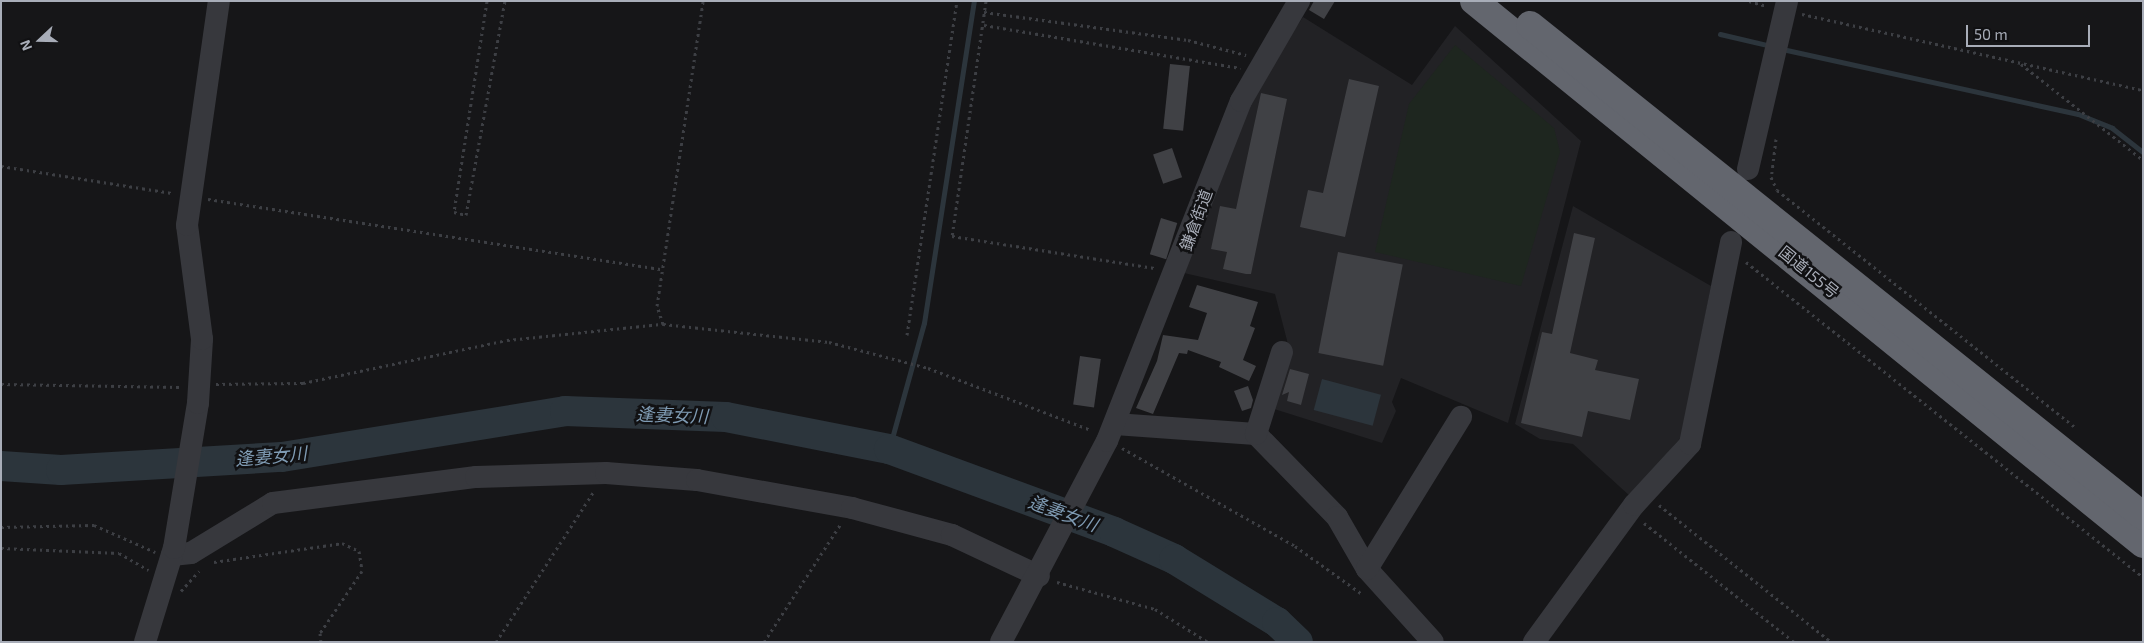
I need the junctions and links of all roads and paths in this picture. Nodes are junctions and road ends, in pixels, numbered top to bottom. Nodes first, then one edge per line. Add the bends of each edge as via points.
1 (219, 1) edge
2 (487, 1) edge
3 (505, 1) edge
4 (703, 1) edge
5 (957, 1) edge
6 (986, 1) edge
7 (1299, 1) edge
8 (1474, 1) edge
9 (1499, 1) edge
10 (1786, 6) edge
11 (984, 12) junction
12 (984, 25) junction
13 (2018, 62) junction
14 (1260, 70) junction
15 (2143, 90) edge
16 (1778, 128) dead end
17 (2143, 160) edge
18 (1, 166) edge
19 (1748, 169) dead end
20 (189, 196) junction
21 (1731, 245) joint
22 (662, 269) junction
23 (1176, 274) junction
24 (663, 324) junction
25 (907, 335) dead end
26 (1282, 352) dead end
27 (1, 384) edge
28 (199, 393) junction
29 (1461, 417) dead end
30 (2076, 428) dead end
31 (1256, 434) junction
32 (1109, 437) junction
33 (606, 473) junction
34 (1638, 502) junction
35 (852, 508) junction
36 (2143, 516) edge
37 (1, 527) edge
38 (2143, 544) edge
39 (1, 548) edge
40 (173, 551) junction
41 (1367, 569) junction
42 (153, 573) dead end
43 (1040, 574) junction
44 (2143, 577) edge
45 (1366, 597) dead end
46 (149, 632) edge
47 (321, 642) edge
48 (496, 642) edge
49 (764, 642) edge
50 (1001, 642) edge
51 (1208, 642) edge
52 (1433, 642) edge
53 (1534, 642) edge
54 (1794, 642) edge
55 (1831, 642) edge

1 - 20 street
2 - 3 path via 454,212 466,214
4 - 22 path
5 - 25 path
6 - 11 path
7 - 14 street, 鎌倉街道
8 - 38 highway, 国道155号
9 - 36 highway, 国道155号
10 - 13 path
10 - 19 street
11 - 12 path
11 - 14 path via 1233,49
12 - 14 path
12 - 23 path via 952,236
13 - 15 path
13 - 17 path
14 - 23 street, 鎌倉街道 via 1241,101
16 - 30 path via 1772,177 1777,190
18 - 20 path
20 - 22 path
20 - 28 street via 188,255 202,339
21 - 34 street via 1690,444
21 - 44 path
22 - 24 path via 657,306
23 - 32 street, 鎌倉街道
24 - 28 path via 507,340 303,383
24 - 32 path via 820,341 902,360
26 - 31 street
27 - 28 path
28 - 40 street
29 - 41 street
31 - 32 street
31 - 41 street via 1337,517
32 - 43 street, 鎌倉街道
32 - 45 path via 1295,546
33 - 35 street via 697,480
33 - 40 street via 476,477 273,503 191,554
33 - 48 path
34 - 53 street
34 - 54 path
34 - 55 path
35 - 43 street via 952,534
35 - 49 path
37 - 40 path via 94,525 164,556
39 - 42 path via 119,553
40 - 46 street
41 - 52 street
43 - 50 street
43 - 51 path via 1155,609
46 - 47 path via 205,564 342,543 359,551 362,571 320,633

